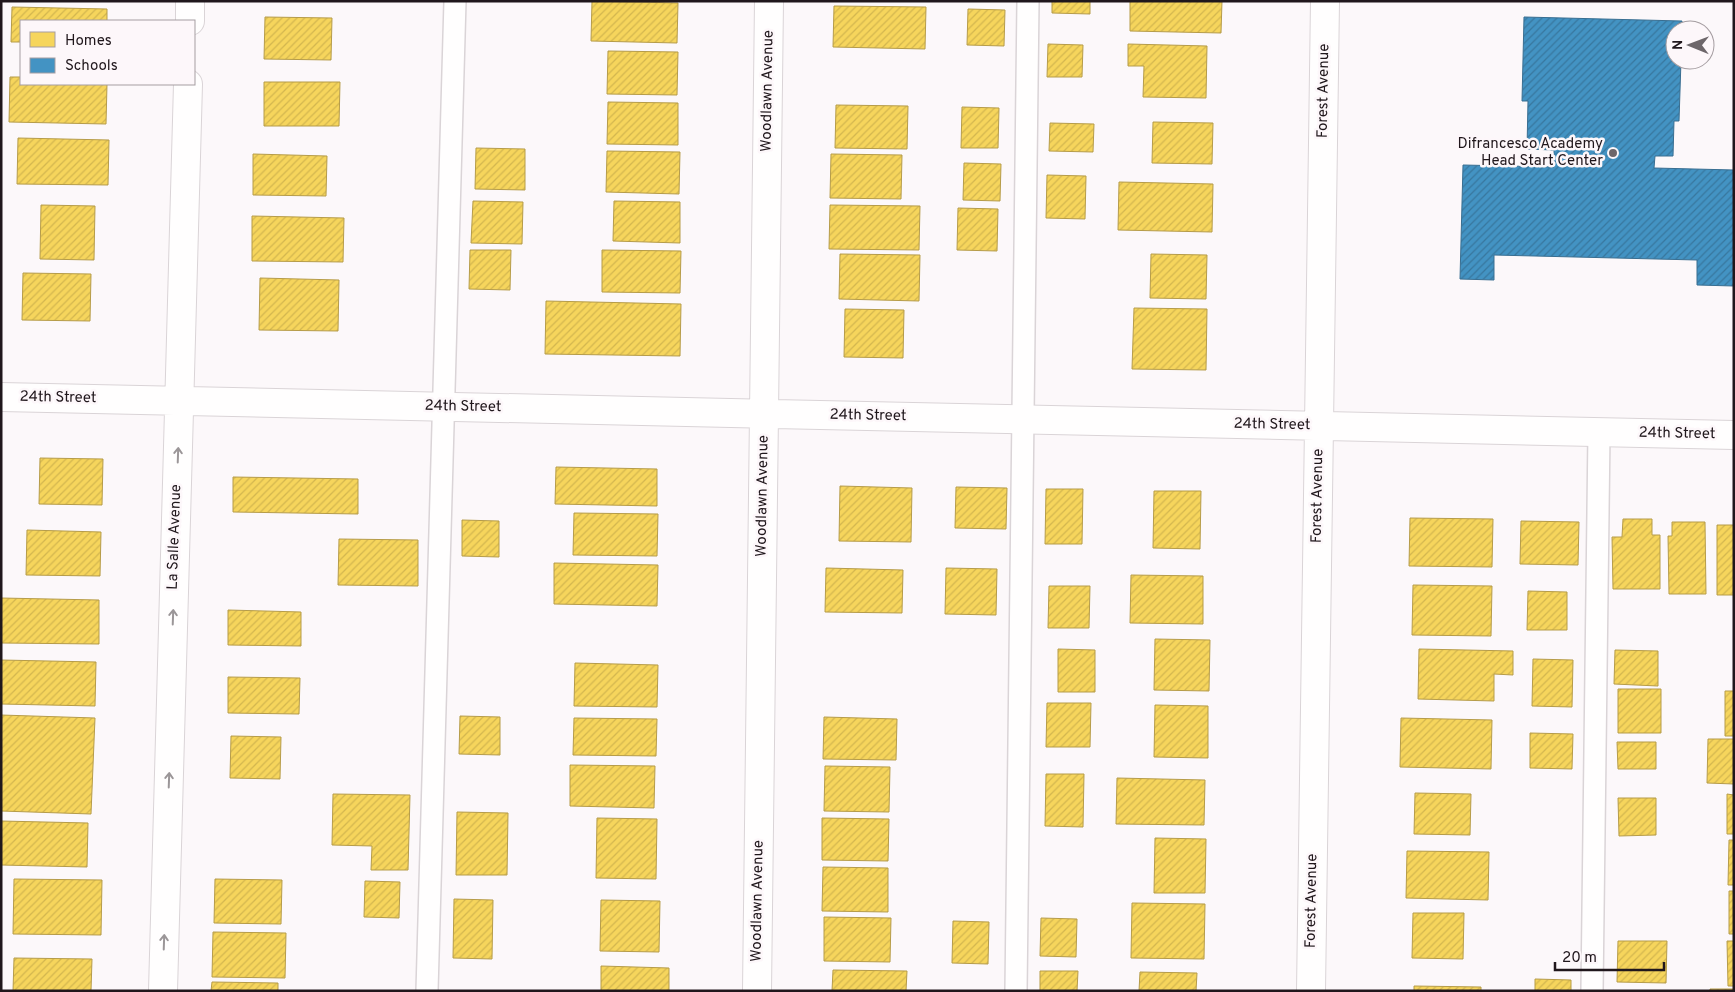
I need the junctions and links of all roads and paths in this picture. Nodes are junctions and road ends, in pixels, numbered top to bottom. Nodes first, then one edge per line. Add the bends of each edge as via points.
1 (190, 1) edge
2 (455, 1) edge
3 (769, 1) edge
4 (1028, 1) edge
5 (1325, 1) edge
6 (190, 20) edge
7 (188, 85) edge
8 (1, 397) edge
9 (179, 401) junction
10 (443, 407) junction
11 (764, 414) junction
12 (1023, 419) junction
13 (1319, 426) junction
14 (1598, 432) junction
15 (1734, 435) edge
16 (163, 991) edge
17 (427, 991) edge
18 (757, 991) edge
19 (1016, 991) edge
20 (1311, 991) edge
21 (1592, 991) edge

1 - 6 street
2 - 10 lane
3 - 11 street, Woodlawn Avenue
4 - 12 lane
5 - 13 street, Forest Avenue
7 - 9 street, La Salle Avenue
8 - 9 street, 24th Street
9 - 10 street, 24th Street
16 -> 9 street, La Salle Avenue
10 - 11 street, 24th Street
10 - 17 lane
11 - 12 street, 24th Street
11 - 18 street, Woodlawn Avenue
12 - 13 street, 24th Street
12 - 19 lane
13 - 14 street, 24th Street
13 - 20 street, Forest Avenue
14 - 15 street, 24th Street
14 - 21 lane

